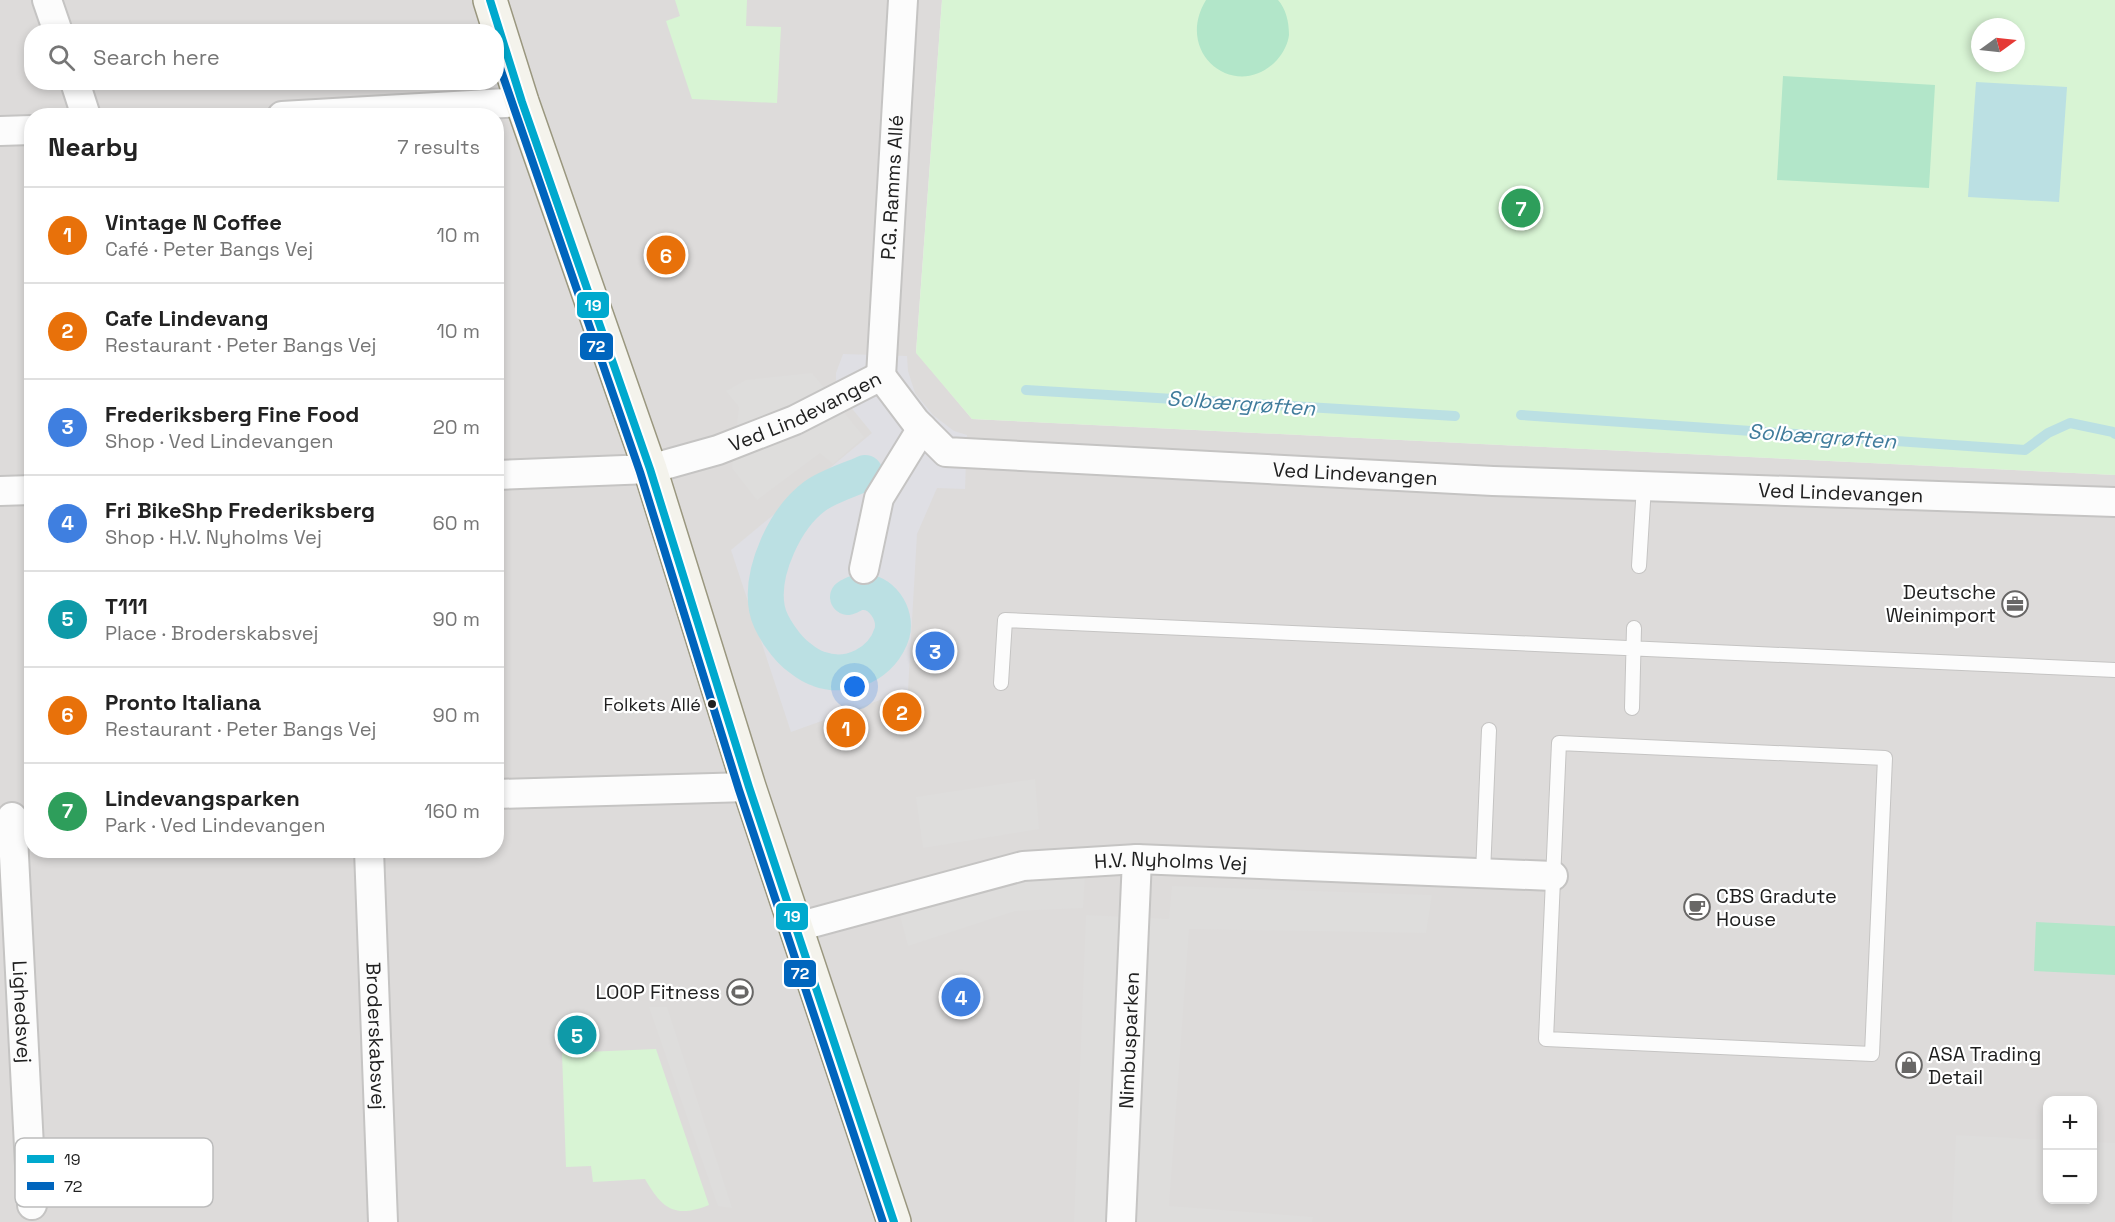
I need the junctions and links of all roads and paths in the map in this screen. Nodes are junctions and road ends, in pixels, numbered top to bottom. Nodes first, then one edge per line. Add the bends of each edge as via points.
1 (47, 0) edge
2 (490, 0) edge
3 (903, 0) edge
4 (55, 24) edge
5 (498, 24) edge
6 (504, 45) edge
7 (78, 90) edge
8 (522, 102) junction
9 (83, 108) edge
10 (419, 108) edge
11 (24, 130) edge
12 (0, 131) edge
13 (881, 376) junction
14 (922, 428) junction
15 (650, 469) junction
16 (504, 475) edge
17 (1644, 486) junction
18 (24, 490) edge
19 (0, 491) edge
20 (2115, 502) edge
21 (1639, 566) dead end
22 (864, 569) dead end
23 (1634, 628) dead end
24 (1633, 649) junction
25 (2115, 670) edge
26 (1001, 683) dead end
27 (1632, 708) dead end
28 (1489, 730) dead end
29 (749, 787) junction
30 (504, 794) edge
31 (15, 817) edge
32 (369, 858) edge
33 (1137, 859) junction
34 (1483, 873) junction
35 (1553, 876) junction
36 (797, 927) junction
37 (29, 1138) edge
38 (383, 1222) edge
39 (894, 1222) edge
40 (1121, 1222) edge

1 - 4 street
2 - 5 street
3 - 13 street, P.G. Ramms Allé
6 - 8 street
7 - 9 street
8 - 10 street
8 - 15 street
11 - 12 street
13 - 14 street, Ved Lindevangen
13 - 15 street, Ved Lindevangen via 795,420 718,450
14 - 17 street, Ved Lindevangen via 946,452
14 - 22 street via 879,498
15 - 16 street, Ved Lindevangen
15 - 29 street
17 - 20 street, Ved Lindevangen
17 - 21 lane
18 - 19 street
23 - 24 lane
24 - 25 lane
24 - 26 lane via 1005,620
24 - 27 lane
28 - 34 lane
29 - 30 street
29 - 36 street
31 - 37 street, Lighedsvej
32 - 38 street, Broderskabsvej
33 - 34 street, H.V. Nyholms Vej
33 - 36 street, H.V. Nyholms Vej via 1023,866
33 - 40 street, Nimbusparken
34 - 35 street, H.V. Nyholms Vej
35 - 35 lane via 1546,1039 1872,1054 1885,758 1559,743
36 - 39 street

